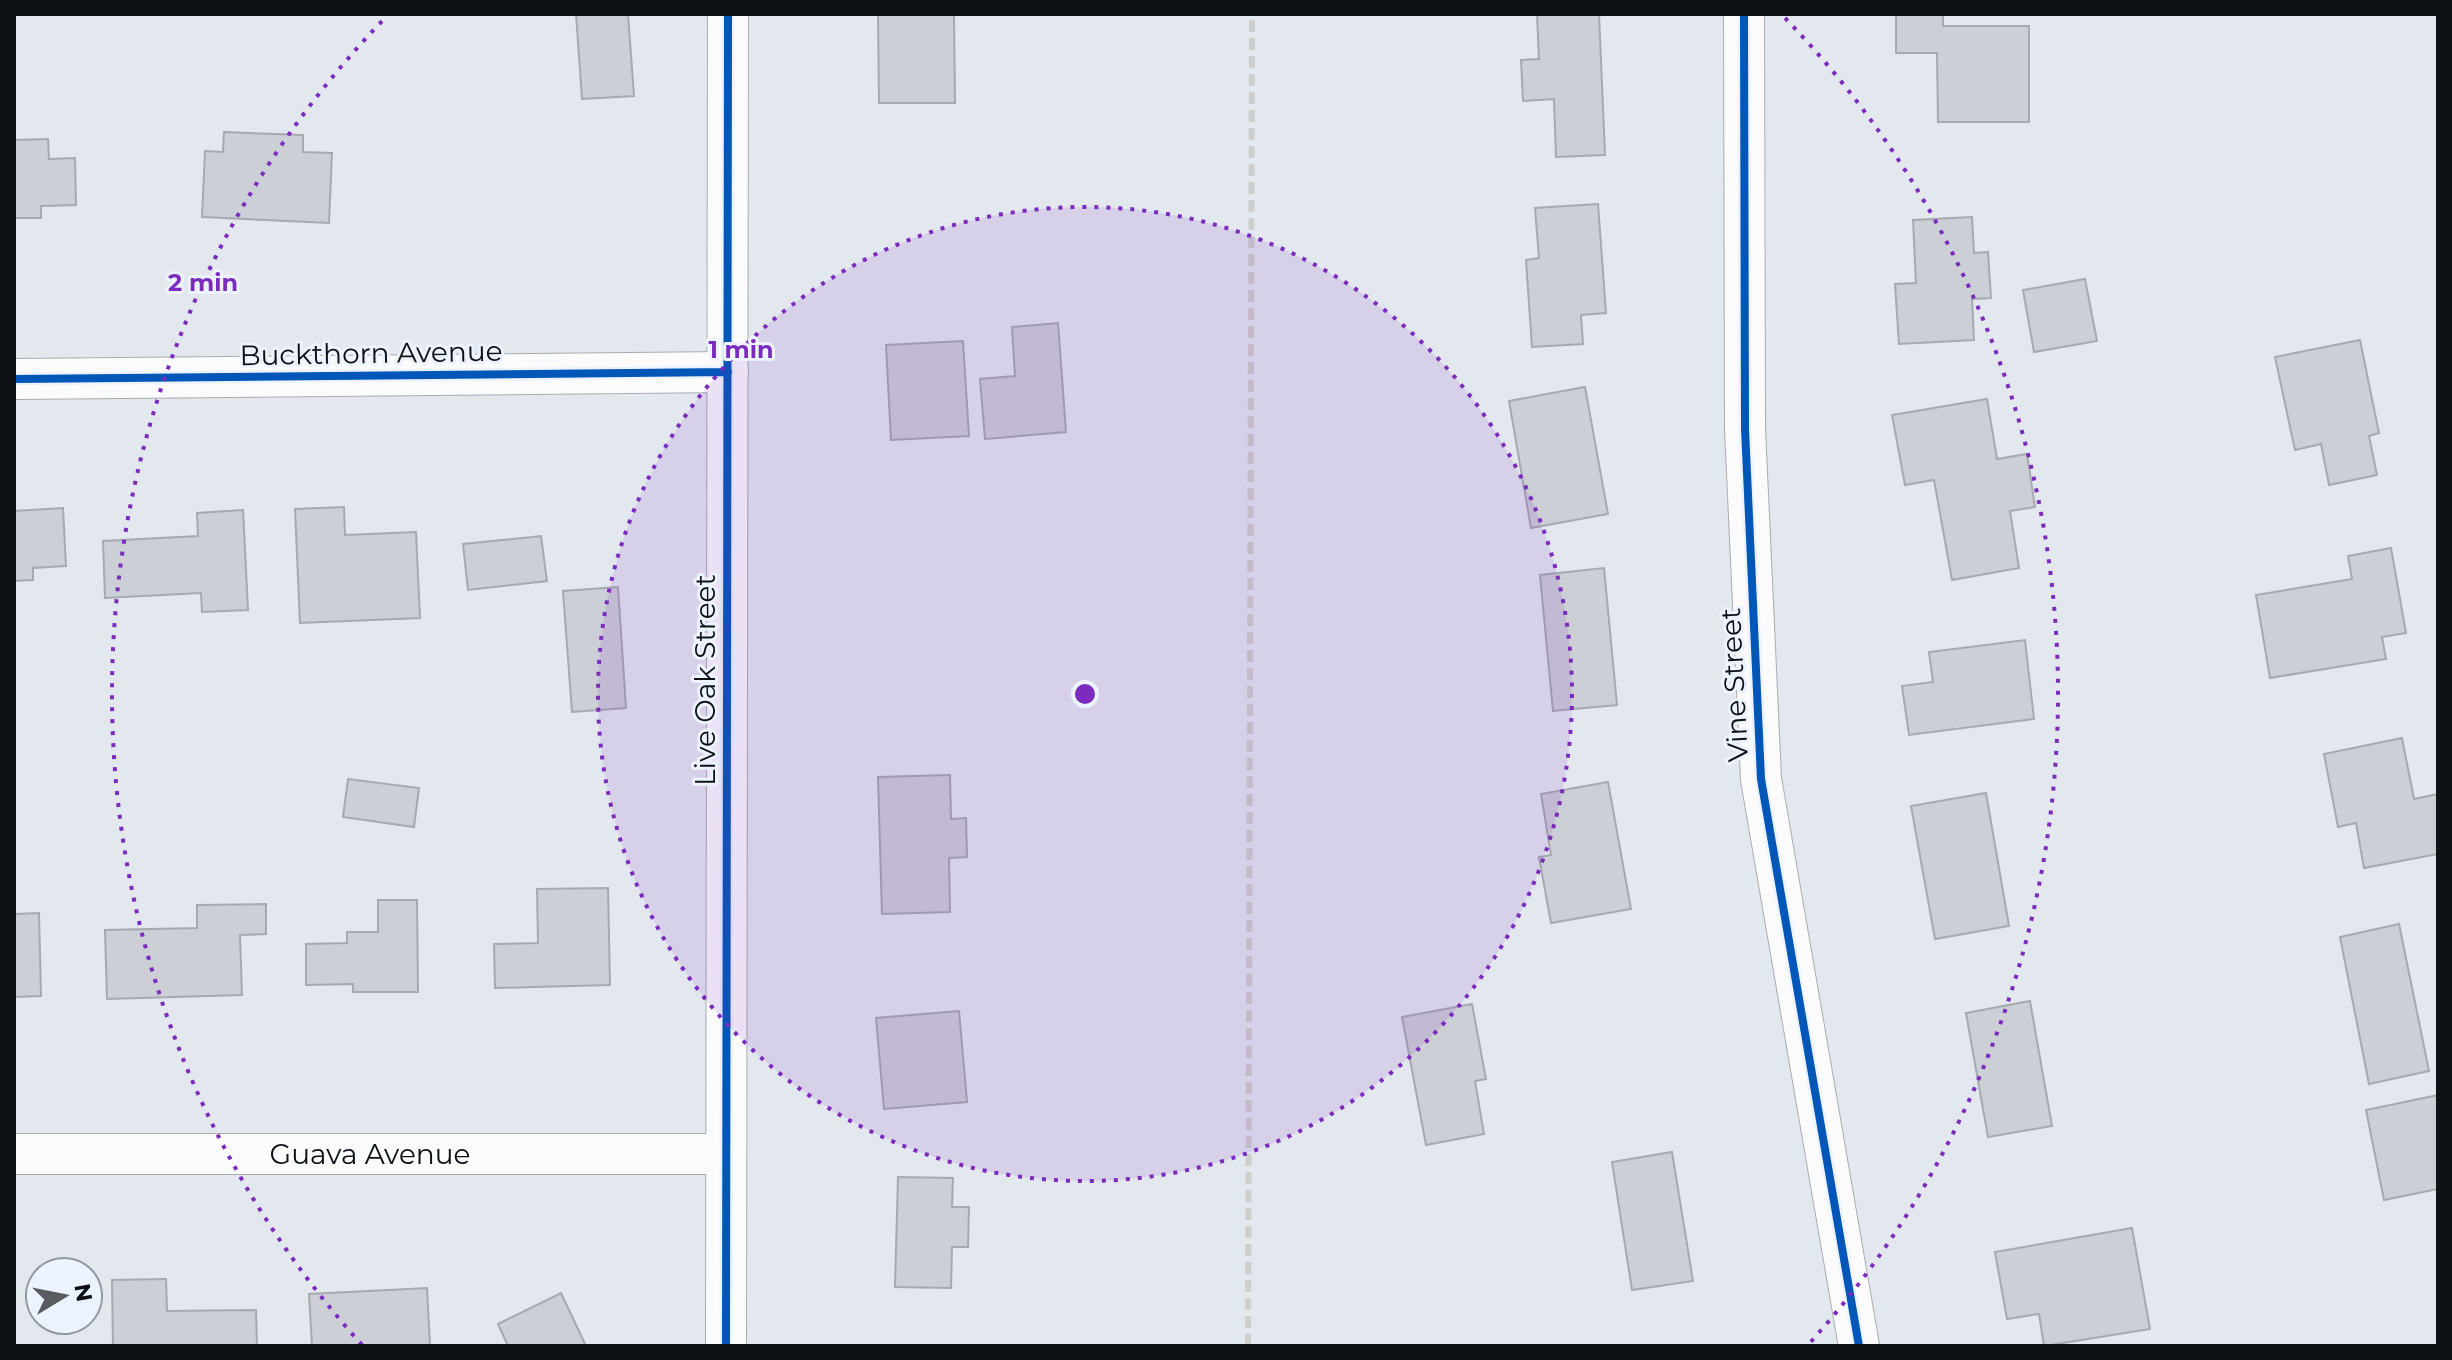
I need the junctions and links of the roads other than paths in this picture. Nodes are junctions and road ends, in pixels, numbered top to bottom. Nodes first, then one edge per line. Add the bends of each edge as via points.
1 (728, 14) edge
2 (1744, 14) edge
3 (728, 372) junction
4 (14, 379) edge
5 (14, 1154) edge
6 (725, 1154) junction
7 (726, 1346) edge
8 (1859, 1346) edge

1 - 3 street, Live Oak Street
2 - 8 street, Vine Street via 1745,429 1761,779
3 - 4 street, Buckthorn Avenue
3 - 6 street, Live Oak Street
5 - 6 street, Guava Avenue
6 - 7 street, Live Oak Street

